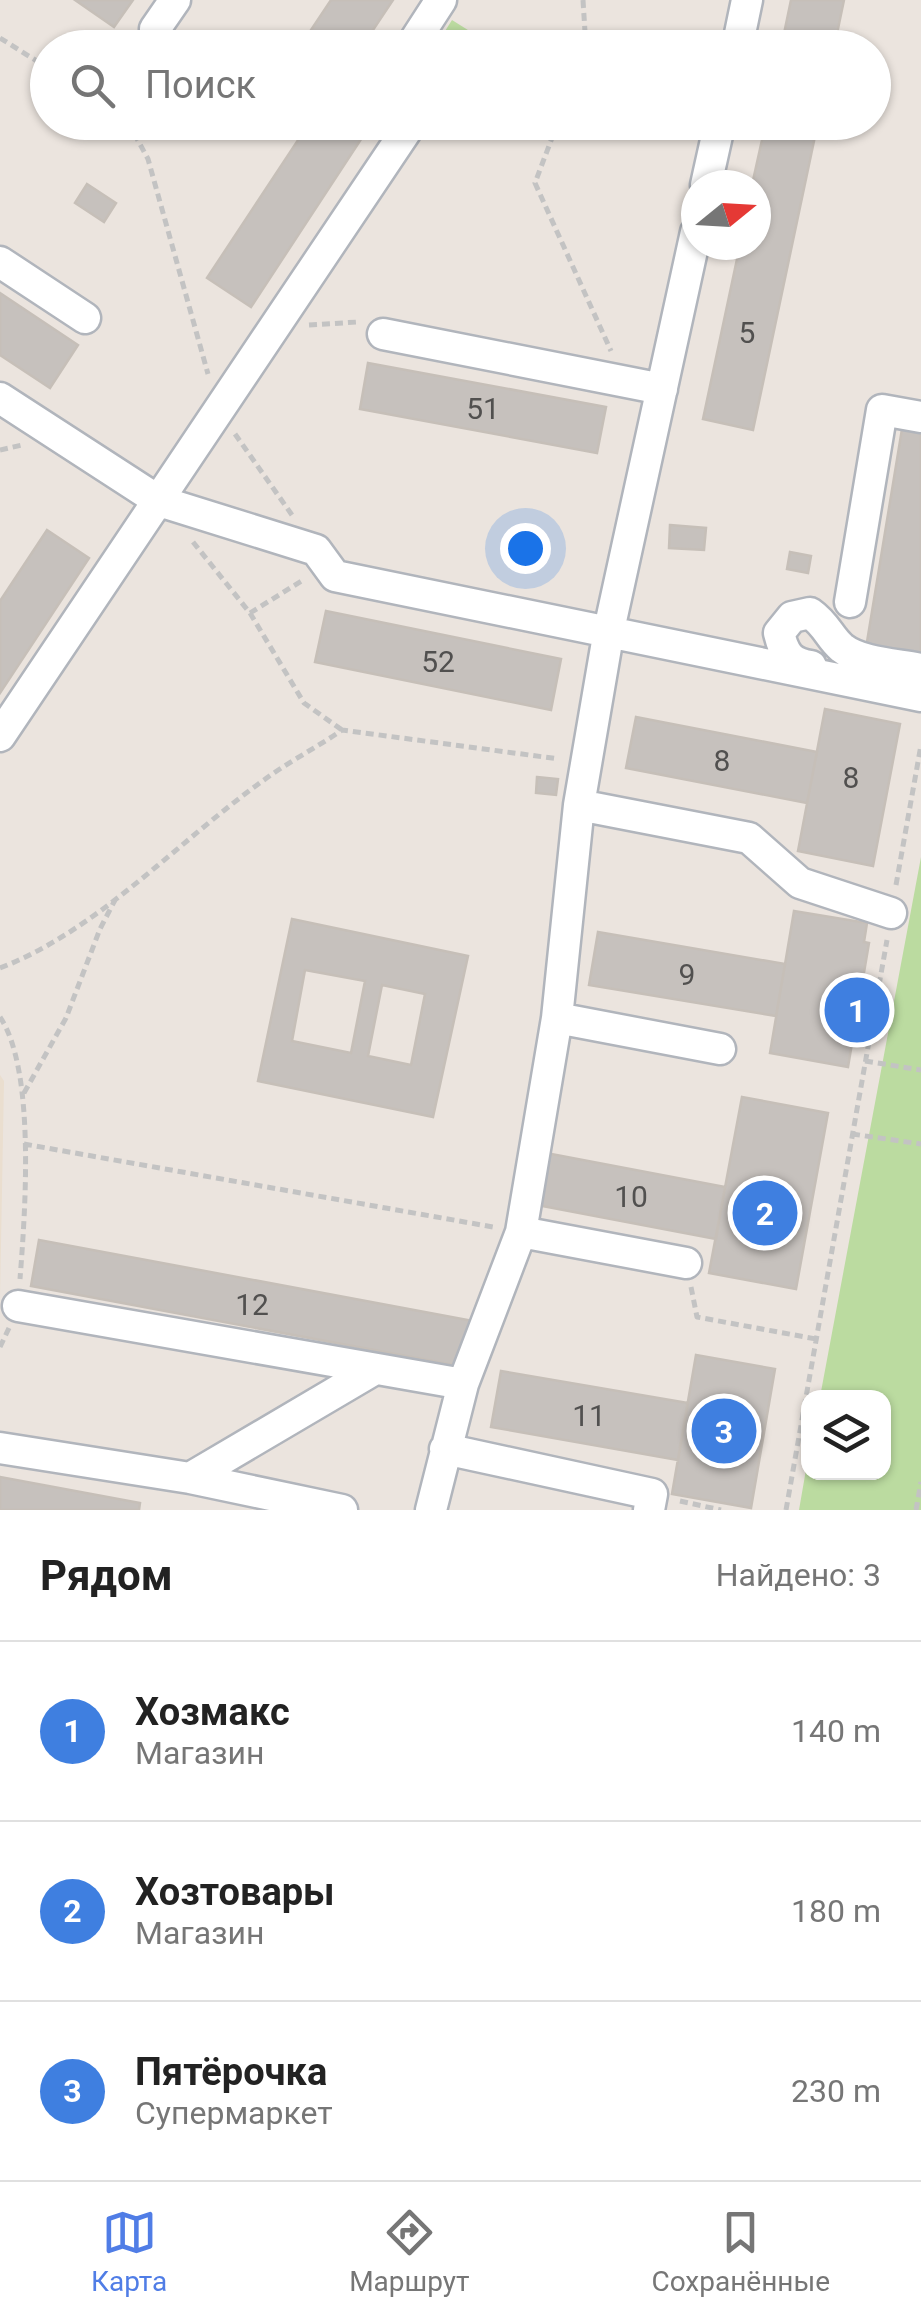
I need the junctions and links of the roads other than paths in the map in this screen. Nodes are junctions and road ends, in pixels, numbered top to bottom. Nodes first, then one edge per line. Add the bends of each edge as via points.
1 (176, 0) edge
2 (441, 0) edge
3 (747, 0) edge
4 (154, 30) dead end
5 (422, 30) edge
6 (740, 30) edge
7 (400, 140) edge
8 (716, 140) edge
9 (709, 170) edge
10 (690, 260) edge
11 (0, 262) edge
12 (85, 318) dead end
13 (383, 334) road end
14 (662, 389) junction
15 (0, 398) edge
16 (921, 417) edge
17 (160, 501) junction
18 (850, 602) dead end
19 (609, 630) junction
20 (921, 669) edge
21 (921, 685) edge
22 (921, 696) edge
23 (0, 736) edge
24 (578, 805) junction
25 (892, 913) road end
26 (558, 1018) junction
27 (720, 1050) dead end
28 (521, 1232) junction
29 (686, 1264) road end
30 (18, 1306) road end
31 (375, 1368) junction
32 (463, 1384) junction
33 (0, 1448) edge
34 (445, 1448) junction
35 (190, 1478) junction
36 (651, 1502) edge
37 (342, 1510) edge
38 (430, 1510) edge

1 - 4 lane
2 - 5 lane
3 - 6 lane
7 - 17 lane
8 - 9 lane
10 - 14 lane
11 - 12 lane
13 - 14 lane
14 - 19 lane
15 - 17 lane
16 - 18 lane via 882,410
17 - 19 lane via 322,557 335,576
17 - 23 lane
19 - 22 lane
19 - 24 lane
20 - 21 lane via 851,654 810,613 792,617 780,633 783,652 796,664
24 - 25 lane via 748,838 800,883
24 - 26 lane
26 - 27 lane
26 - 28 lane
28 - 29 lane
28 - 32 lane
30 - 31 lane
31 - 32 lane
31 - 35 lane
32 - 34 lane
33 - 35 lane
34 - 36 lane
34 - 38 lane
35 - 37 lane

